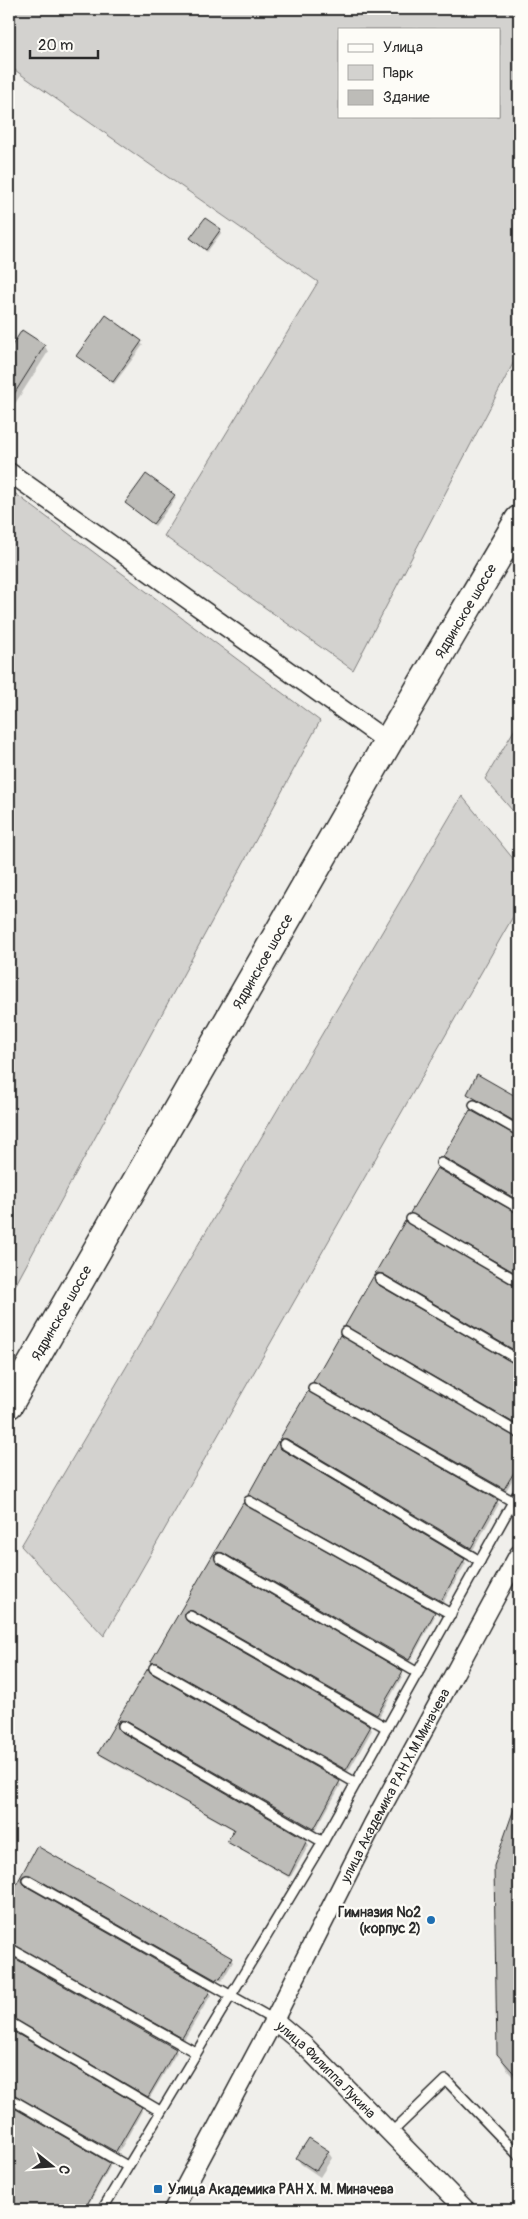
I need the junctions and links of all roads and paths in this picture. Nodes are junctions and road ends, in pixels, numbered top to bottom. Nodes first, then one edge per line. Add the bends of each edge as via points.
1 (9, 472) edge
2 (519, 520) edge
3 (388, 742) junction
4 (474, 1105) dead end
5 (519, 1132) edge
6 (441, 1163) dead end
7 (519, 1208) edge
8 (411, 1220) dead end
9 (380, 1279) dead end
10 (519, 1282) edge
11 (345, 1332) dead end
12 (519, 1360) edge
13 (313, 1388) dead end
14 (9, 1404) edge
15 (519, 1433) edge
16 (284, 1444) dead end
17 (519, 1492) edge
18 (249, 1501) dead end
19 (514, 1502) junction
20 (519, 1554) edge
21 (220, 1558) dead end
22 (480, 1561) junction
23 (451, 1614) junction
24 (190, 1616) dead end
25 (154, 1668) dead end
26 (418, 1673) junction
27 (123, 1726) dead end
28 (387, 1728) junction
29 (356, 1783) junction
30 (323, 1842) junction
31 (27, 1880) dead end
32 (9, 1948) edge
33 (230, 1994) junction
34 (274, 2020) junction
35 (9, 2022) edge
36 (195, 2052) junction
37 (9, 2098) edge
38 (160, 2111) junction
39 (391, 2132) junction
40 (519, 2156) edge
41 (128, 2166) junction
42 (102, 2210) edge
43 (173, 2210) edge
44 (466, 2210) edge

1 - 3 street
2 - 3 main road, Ядринское шоссе
3 - 14 main road, Ядринское шоссе
4 - 5 lane
6 - 7 lane
8 - 10 lane
9 - 12 lane
11 - 15 lane
13 - 19 lane
16 - 22 lane
17 - 19 lane
18 - 23 lane
19 - 22 lane
20 - 34 street, улица Академика РАН Х.М.Миначева via 373,1824
21 - 26 lane
22 - 23 lane
23 - 26 lane
24 - 28 lane
25 - 29 lane
26 - 28 lane
27 - 30 lane
28 - 29 lane
29 - 30 lane
30 - 33 lane
31 - 33 lane
32 - 36 lane
33 - 34 lane
33 - 36 lane
34 - 39 street, улица Филиппа Лукина via 305,2046
34 - 43 street, улица Филиппа Лукина
35 - 38 lane
36 - 38 lane
37 - 41 lane
38 - 41 lane
39 - 40 lane via 446,2080
39 - 44 street, улица Филиппа Лукина
41 - 42 lane

